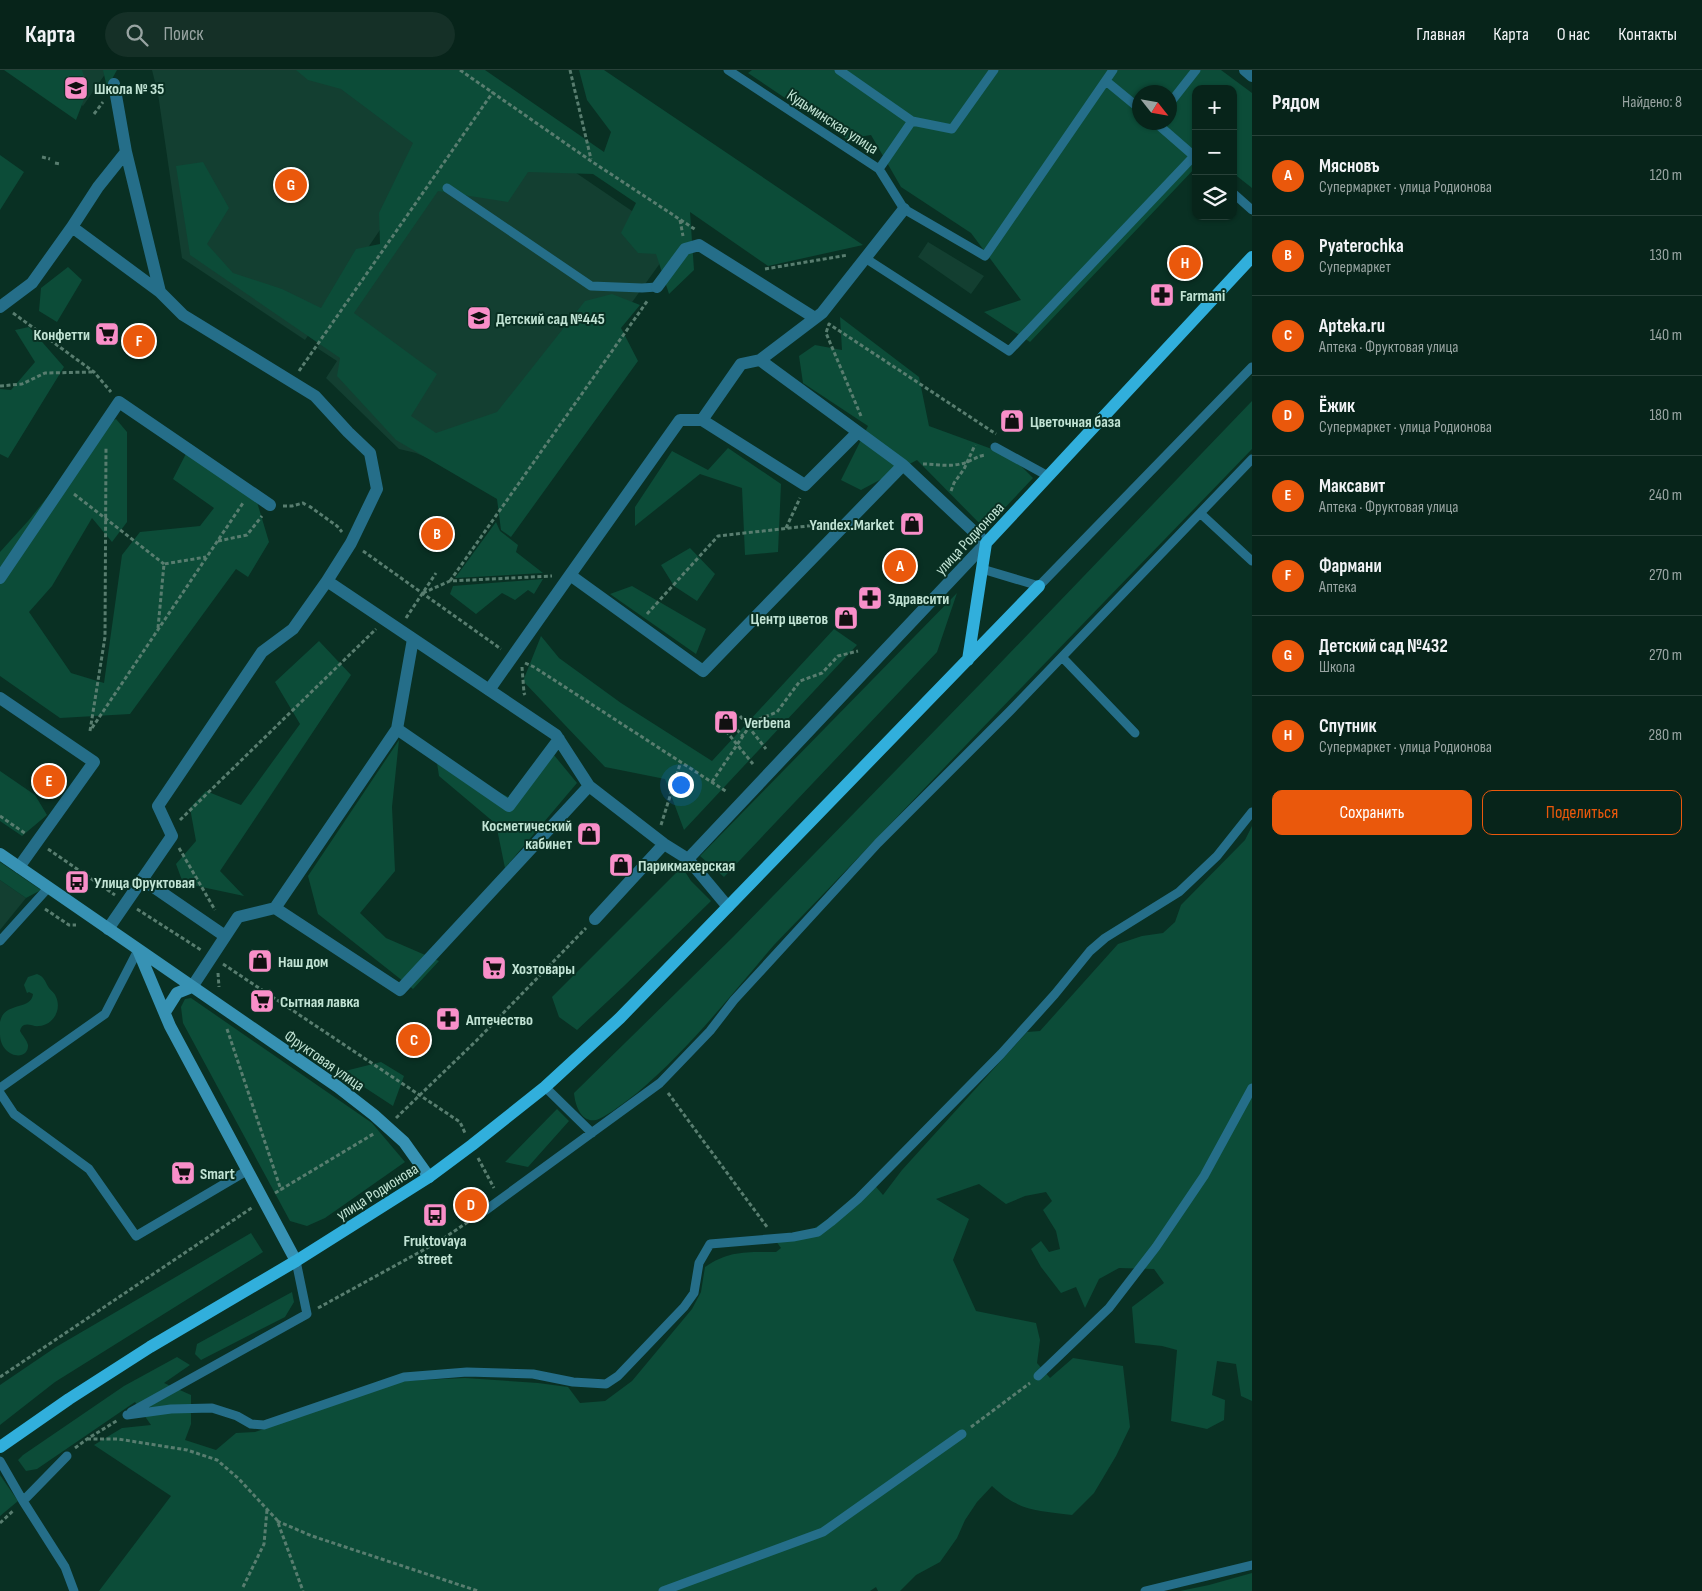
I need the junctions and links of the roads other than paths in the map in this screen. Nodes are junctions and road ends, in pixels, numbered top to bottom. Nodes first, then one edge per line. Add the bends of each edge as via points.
1 (728, 70) edge
2 (839, 70) edge
3 (994, 70) edge
4 (1114, 70) edge
5 (1196, 70) edge
6 (1245, 70) edge
7 (1252, 76) edge
8 (1106, 80) junction
9 (114, 84) dead end
10 (1177, 94) edge
11 (1132, 102) edge
12 (912, 121) junction
13 (1164, 130) edge
14 (126, 152) junction
15 (1192, 153) edge
16 (1192, 159) edge
17 (879, 169) junction
18 (447, 188) dead end
19 (1237, 197) edge
20 (904, 209) junction
21 (1252, 210) edge
22 (72, 227) junction
23 (868, 255) junction
24 (1252, 257) edge
25 (657, 287) joint
26 (160, 292) junction
27 (1, 306) edge
28 (815, 318) junction
29 (760, 360) junction
30 (1252, 367) edge
31 (702, 420) junction
32 (860, 426) junction
33 (994, 451) road end
34 (1252, 461) edge
35 (903, 465) junction
36 (1048, 476) junction
37 (270, 505) road end
38 (1200, 513) junction
39 (986, 543) junction
40 (1252, 561) edge
41 (982, 569) junction
42 (570, 575) junction
43 (0, 578) edge
44 (327, 581) junction
45 (1039, 586) junction
46 (413, 639) junction
47 (1062, 657) junction
48 (968, 660) junction
49 (490, 690) junction
50 (0, 698) edge
51 (397, 729) junction
52 (1135, 733) dead end
53 (559, 739) junction
54 (589, 786) junction
55 (1252, 812) edge
56 (664, 844) junction
57 (0, 854) edge
58 (688, 858) junction
59 (19, 868) junction
60 (142, 879) junction
61 (48, 888) junction
62 (728, 907) junction
63 (274, 908) junction
64 (595, 919) road end
65 (108, 929) junction
66 (227, 934) junction
67 (0, 941) edge
68 (138, 950) junction
69 (192, 987) junction
70 (164, 1012) junction
71 (545, 1087) junction
72 (0, 1088) edge
73 (1252, 1088) edge
74 (0, 1092) edge
75 (592, 1133) junction
76 (248, 1170) junction
77 (430, 1177) junction
78 (486, 1210) road end
79 (296, 1261) junction
80 (1038, 1376) road end
81 (962, 1434) road end
82 (0, 1447) edge
83 (67, 1456) road end
84 (0, 1461) edge
85 (23, 1501) junction
86 (1252, 1565) edge
87 (74, 1591) edge
88 (662, 1591) edge
89 (1145, 1591) edge

1 - 17 lane, Кудьминская улица
2 - 12 lane
3 - 12 lane via 952,129
4 - 8 lane
5 - 10 lane
6 - 7 street
8 - 11 lane
8 - 20 lane, Кудьминская улица via 986,256
9 - 14 street
12 - 17 lane
13 - 15 lane
14 - 22 street
14 - 26 street
16 - 23 lane via 1009,351
17 - 20 lane, Кудьминская улица
18 - 25 lane via 591,286
19 - 21 lane
20 - 23 street
22 - 26 street
22 - 27 street via 32,283
23 - 28 street
24 - 36 main road, улица Родионова
25 - 28 street via 685,249 699,245
26 - 44 street via 183,315 315,396 370,453 377,488 351,543
28 - 29 street
29 - 31 street via 741,364
29 - 32 street
30 - 45 lane, улица Родионова
31 - 32 street via 805,486
31 - 42 street via 680,420
32 - 35 street
33 - 36 lane
34 - 38 lane
35 - 39 street
35 - 42 street via 703,670
36 - 39 main road, улица Родионова
37 - 43 street via 119,402
38 - 40 lane
38 - 47 lane
39 - 41 main road
39 - 58 street, улица Родионова
41 - 45 lane
41 - 48 main road
42 - 49 street
44 - 46 street
44 - 60 street via 293,629 262,652 158,806 170,833
45 - 48 main road, улица Родионова
46 - 49 street
46 - 51 street
47 - 52 lane
47 - 75 lane via 878,843 734,1000 710,1031 660,1082
48 - 62 main road, улица Родионова
49 - 53 street
50 - 59 street via 94,762
51 - 53 street via 509,806
51 - 63 street
53 - 54 street
54 - 56 street
54 - 63 street via 400,990
55 - 79 lane via 1217,856 1179,892 1105,938 1090,951 1001,1054 858,1200 818,1232 710,1244 699,1263 694,1293 684,1307 618,1376 606,1384 532,1374 467,1372 404,1377 264,1425 251,1424 212,1408 127,1415 307,1314
56 - 58 street
56 - 64 street
57 - 59 street, Фруктовая улица
58 - 62 street
59 - 61 street, Фруктовая улица
60 - 65 street
60 - 66 street
61 - 65 street, Фруктовая улица
61 - 67 lane
62 - 71 main road, улица Родионова via 620,1018
63 - 66 street via 238,917
65 - 68 street, Фруктовая улица
66 - 69 street
68 - 69 street, Фруктовая улица
68 - 70 street
68 - 72 lane via 105,1014
69 - 70 street via 178,993
69 - 77 street, Фруктовая улица via 338,1088 386,1126 404,1142
70 - 76 street
71 - 75 lane
71 - 77 main road, улица Родионова
73 - 80 lane via 1204,1176 1156,1247 1109,1308
74 - 76 lane via 14,1114 89,1169 136,1236
75 - 78 lane
76 - 79 street
77 - 79 main road, улица Родионова
79 - 82 main road, улица Родионова via 150,1347
81 - 88 lane via 823,1532
83 - 85 lane
84 - 85 lane
85 - 87 lane via 65,1566
86 - 89 lane

